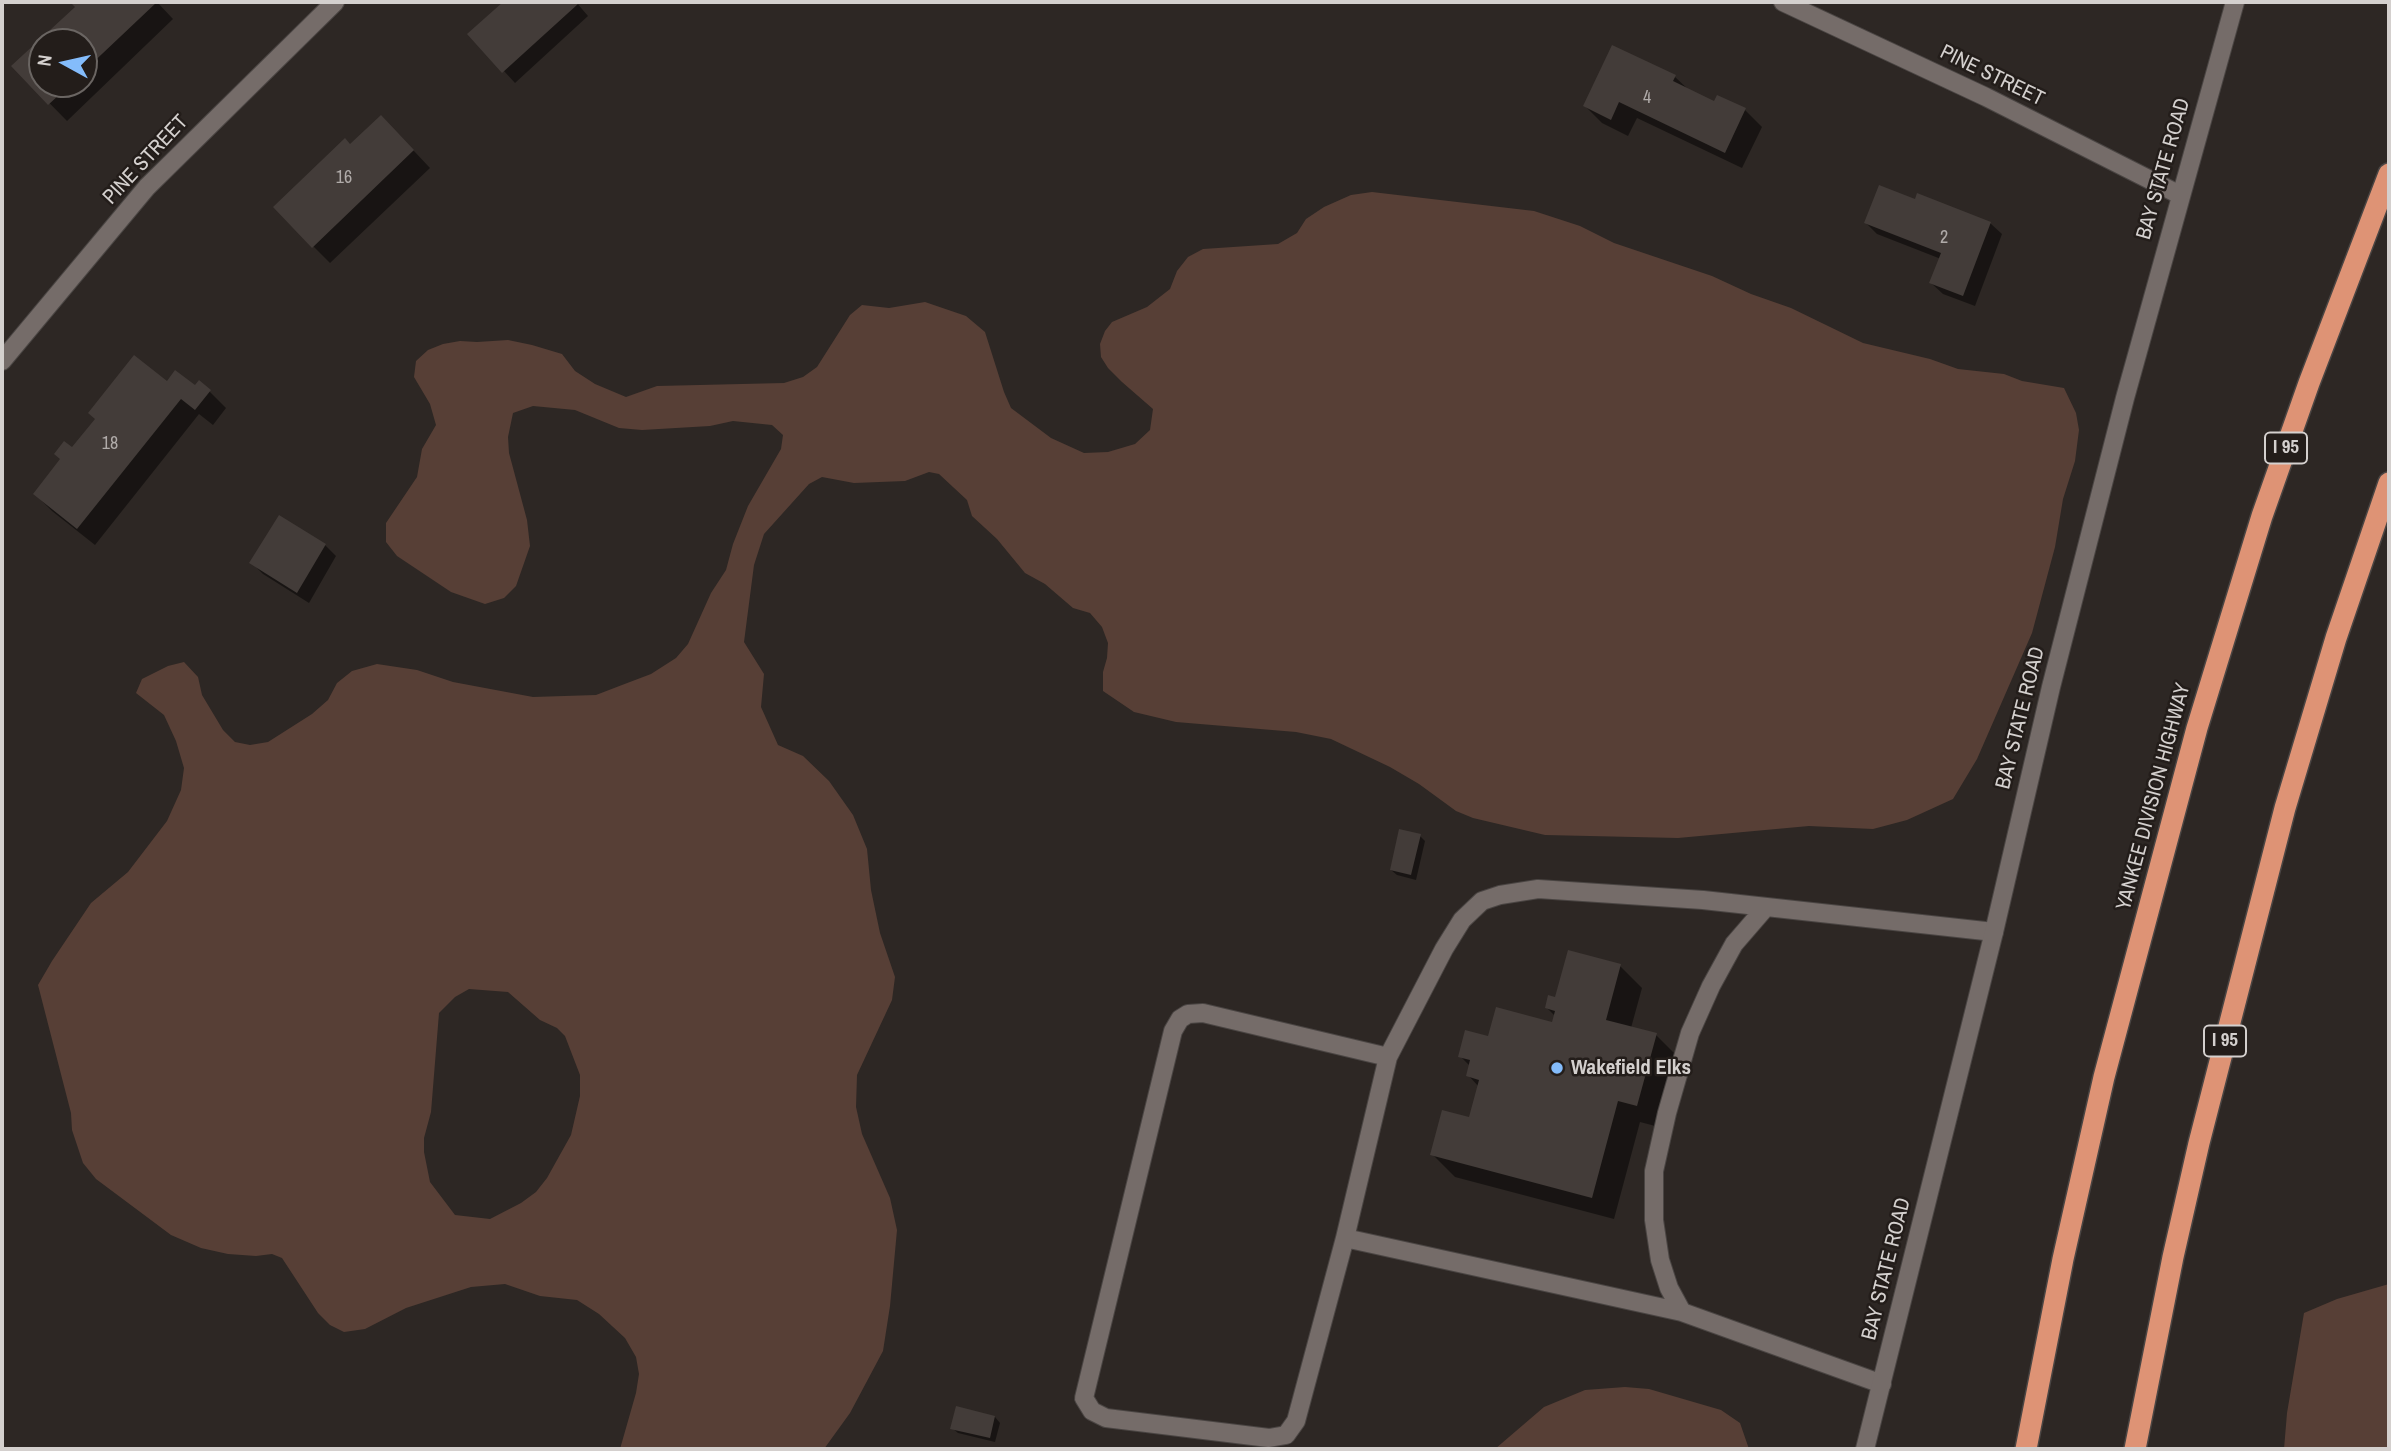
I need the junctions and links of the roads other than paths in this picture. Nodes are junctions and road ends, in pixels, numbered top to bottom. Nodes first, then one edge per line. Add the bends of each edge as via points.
1 (335, 2) edge
2 (1783, 2) edge
3 (2235, 2) edge
4 (2389, 174) edge
5 (2179, 195) junction
6 (2, 361) edge
7 (2389, 483) edge
8 (1766, 907) junction
9 (1994, 932) junction
10 (1388, 1056) junction
11 (1345, 1238) junction
12 (1682, 1312) junction
13 (1882, 1384) junction
14 (1865, 1449) edge
15 (2026, 1449) edge
16 (2135, 1449) edge

1 - 6 street, PINE STREET via 147,187
2 - 5 street, PINE STREET via 1986,97
3 - 5 street, BAY STATE ROAD
4 - 15 highway, YANKEE DIVISION HIGHWAY / I 95 via 2270,492 2197,727 2104,1077
5 - 9 street, BAY STATE ROAD via 2051,687
7 - 16 highway, I 95 via 2285,808 2199,1143
8 - 9 street
8 - 10 street via 1538,890 1482,901 1462,920 1444,949
8 - 12 street via 1734,944 1695,1021 1654,1171 1656,1240 1669,1288
9 - 13 street, BAY STATE ROAD
10 - 11 street
10 - 11 street via 1203,1013 1188,1014 1177,1022 1085,1388 1088,1407 1105,1418 1269,1438 1286,1435 1296,1421
11 - 12 street
12 - 13 street
13 - 14 street, BAY STATE ROAD

